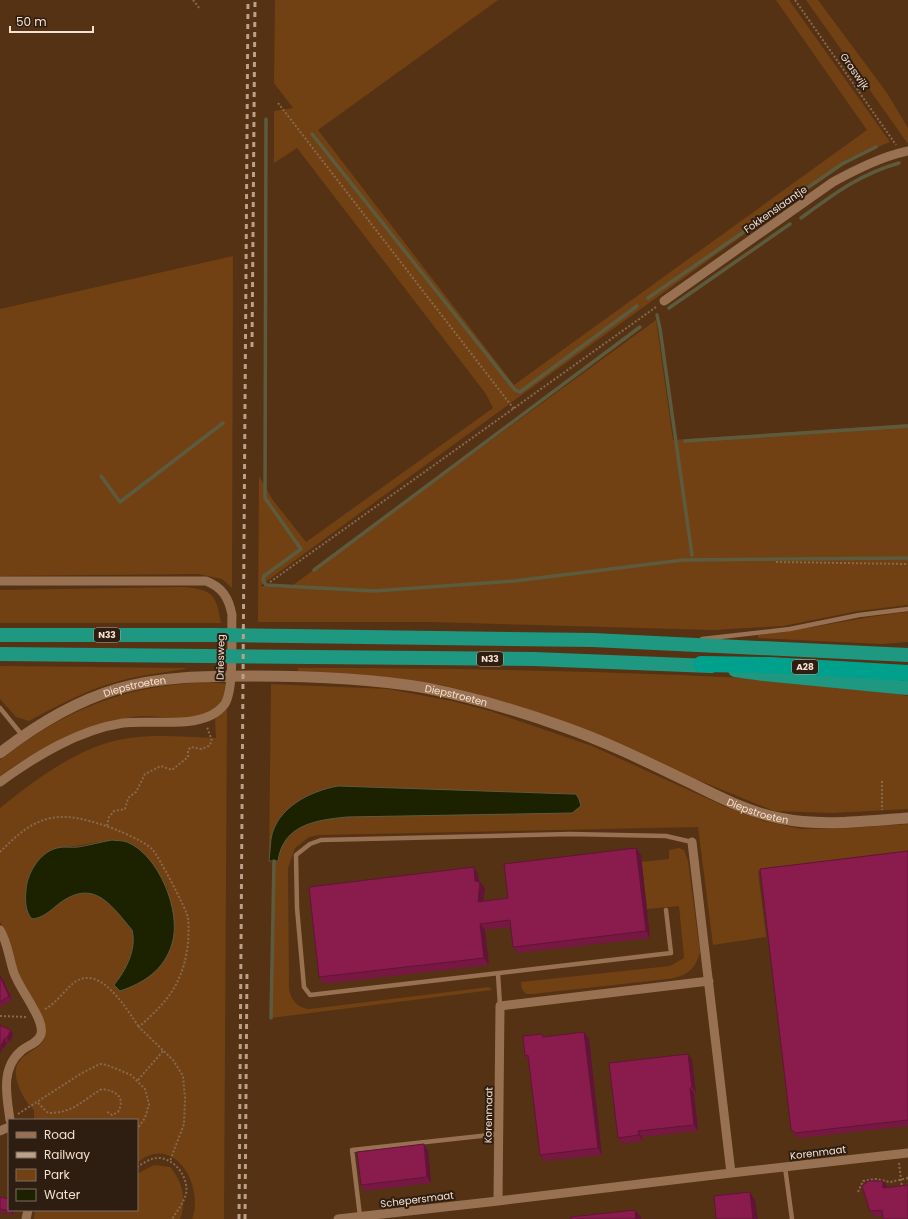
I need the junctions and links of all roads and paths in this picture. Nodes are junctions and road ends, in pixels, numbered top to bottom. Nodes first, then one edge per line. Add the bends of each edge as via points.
1 (193, 0) edge
2 (795, 0) edge
3 (200, 9) dead end
4 (278, 103) dead end
5 (904, 152) edge
6 (664, 301) joint
7 (514, 409) junction
8 (776, 562) dead end
9 (908, 564) edge
10 (0, 581) edge
11 (270, 582) dead end
12 (908, 609) edge
13 (0, 635) edge
14 (662, 643) junction
15 (0, 654) edge
16 (908, 655) edge
17 (701, 664) junction
18 (908, 673) edge
19 (908, 688) edge
20 (0, 708) edge
21 (204, 719) junction
22 (22, 735) junction
23 (0, 753) edge
24 (882, 781) dead end
25 (0, 782) edge
26 (908, 818) edge
27 (882, 820) junction
28 (107, 826) junction
29 (692, 842) joint
30 (0, 852) edge
31 (666, 910) dead end
32 (0, 930) edge
33 (498, 974) junction
34 (709, 981) junction
35 (500, 1006) junction
36 (36, 1015) junction
37 (0, 1016) edge
38 (139, 1027) junction
39 (163, 1051) junction
40 (138, 1080) junction
41 (37, 1103) junction
42 (106, 1111) dead end
43 (10, 1119) edge
44 (14, 1119) edge
45 (8, 1124) edge
46 (138, 1128) edge
47 (0, 1131) edge
48 (498, 1134) junction
49 (903, 1153) edge
50 (170, 1161) junction
51 (138, 1166) edge
52 (785, 1167) junction
53 (731, 1173) junction
54 (908, 1178) edge
55 (901, 1179) junction
56 (902, 1188) edge
57 (858, 1192) dead end
58 (498, 1201) junction
59 (360, 1216) junction
60 (172, 1219) edge
61 (338, 1219) edge
62 (792, 1219) edge

1 - 3 path
2 - 5 path, Graswijk
4 - 7 path
5 - 6 street, Fokkenslaantje via 859,168 833,182
6 - 7 path
7 - 11 path
8 - 9 path
10 - 21 street, Driesweg via 206,581 220,588 232,615 230,694 219,711
12 - 14 lane via 859,615 790,629
13 - 14 highway, N33 via 280,635
14 - 16 highway, N33
15 - 17 highway, N33 via 534,659
17 - 18 highway, A28
17 - 19 highway, N33 via 764,674
20 - 22 lane
21 - 25 street, Driesweg via 193,722 148,721 110,726 74,738 40,754
21 - 28 path via 212,741 208,746 201,749 191,747 188,750 188,757 172,770 161,766 146,774 136,792 128,798 125,809 114,811
22 - 23 street, Diepstroeten
22 - 27 street, Diepstroeten via 73,706 117,689 174,678 332,678 425,688 566,727 726,800 778,818 799,822
24 - 27 path
26 - 27 street, Diepstroeten
28 - 30 path via 58,816 26,830
28 - 38 path via 152,849 168,874 188,916 187,939 179,978 166,999
29 - 33 lane via 666,836 570,834 321,840 310,844 296,855 297,908 304,987 310,995
29 - 34 street
31 - 33 lane via 671,953
32 - 36 street via 18,982
33 - 35 lane
34 - 35 street
34 - 53 street
35 - 48 street, Korenmaat
36 - 37 path via 12,1018
36 - 38 path via 52,1006 75,982 83,978 92,978 106,985 115,994
36 - 43 street via 41,1035 34,1043 20,1051 7,1074
38 - 39 path
39 - 40 path
39 - 50 path via 173,1060 183,1076 185,1098 183,1130
40 - 41 path via 117,1068 100,1064
40 - 46 path via 145,1089 149,1104 146,1118
41 - 42 path via 48,1112 62,1113 71,1110 102,1089 112,1091 122,1102 118,1112 112,1115
41 - 44 path
45 - 47 street
48 - 58 street, Korenmaat
48 - 59 lane via 352,1150
49 - 52 street, Korenmaat
49 - 55 path
50 - 51 path via 154,1158
50 - 60 path via 181,1171 186,1185 182,1205
52 - 53 street, Korenmaat
52 - 62 lane
53 - 58 street, Korenmaat
54 - 55 path
55 - 56 path
55 - 57 path via 890,1182 869,1179 863,1181
58 - 59 street, Schepersmaat
59 - 61 street, Schepersmaat

